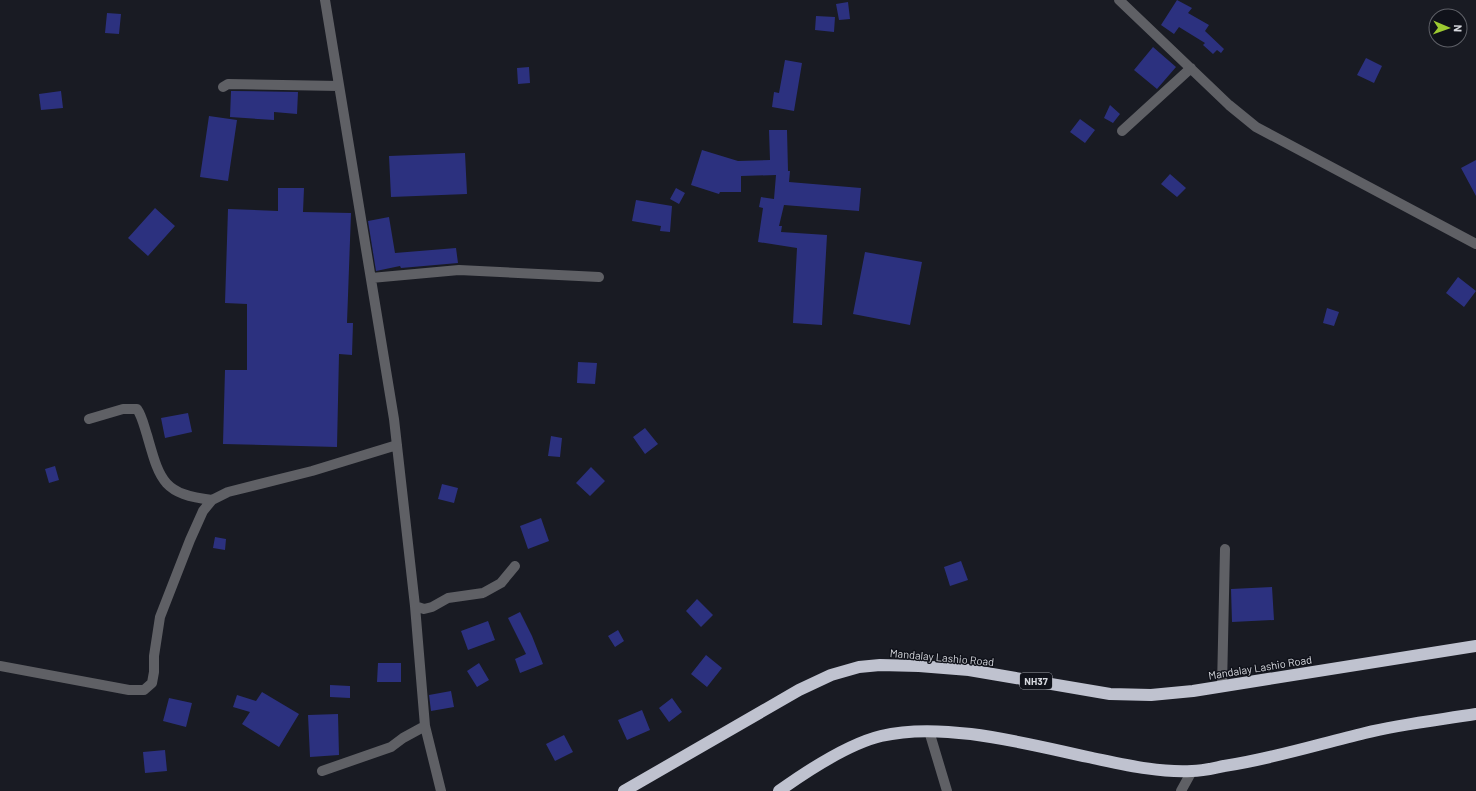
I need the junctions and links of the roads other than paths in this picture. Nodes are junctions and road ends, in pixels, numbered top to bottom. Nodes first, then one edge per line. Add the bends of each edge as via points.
1 (325, 0) edge
2 (1119, 0) edge
3 (1191, 68) junction
4 (339, 86) junction
5 (223, 87) dead end
6 (1122, 131) dead end
7 (1476, 244) edge
8 (599, 277) dead end
9 (371, 278) junction
10 (89, 418) dead end
11 (397, 445) junction
12 (212, 500) junction
13 (1225, 549) dead end
14 (515, 566) dead end
15 (415, 606) junction
16 (1476, 646) edge
17 (0, 666) edge
18 (1222, 687) junction
19 (1476, 714) edge
20 (425, 726) junction
21 (929, 731) junction
22 (322, 771) dead end
23 (1192, 771) junction
24 (441, 791) edge
25 (624, 791) edge
26 (779, 791) edge
27 (947, 791) edge
28 (1181, 791) edge

1 - 4 street
2 - 3 street
3 - 6 street
3 - 7 street via 1256,127
4 - 5 street via 228,84
4 - 9 street
8 - 9 street via 459,270
9 - 11 street
10 - 12 street via 123,409 138,409 157,470 168,486 189,497
11 - 12 street via 312,471 228,492
11 - 15 street
12 - 17 street via 203,511 160,616 152,683 144,690 129,690
13 - 18 street
14 - 15 street via 501,583 483,593 448,598 432,607
15 - 20 street
16 - 18 highway, Mandalay Lashio Road / NH37
18 - 25 highway, Mandalay Lashio Road / NH37 via 1151,695 1110,694 969,670 919,666 859,667 831,675 799,690
19 - 23 highway via 1368,732 1242,763
20 - 22 street via 391,747
20 - 24 street
21 - 23 highway via 967,734 1144,768
21 - 26 highway via 882,736 861,742 800,776
21 - 27 street
23 - 28 street

